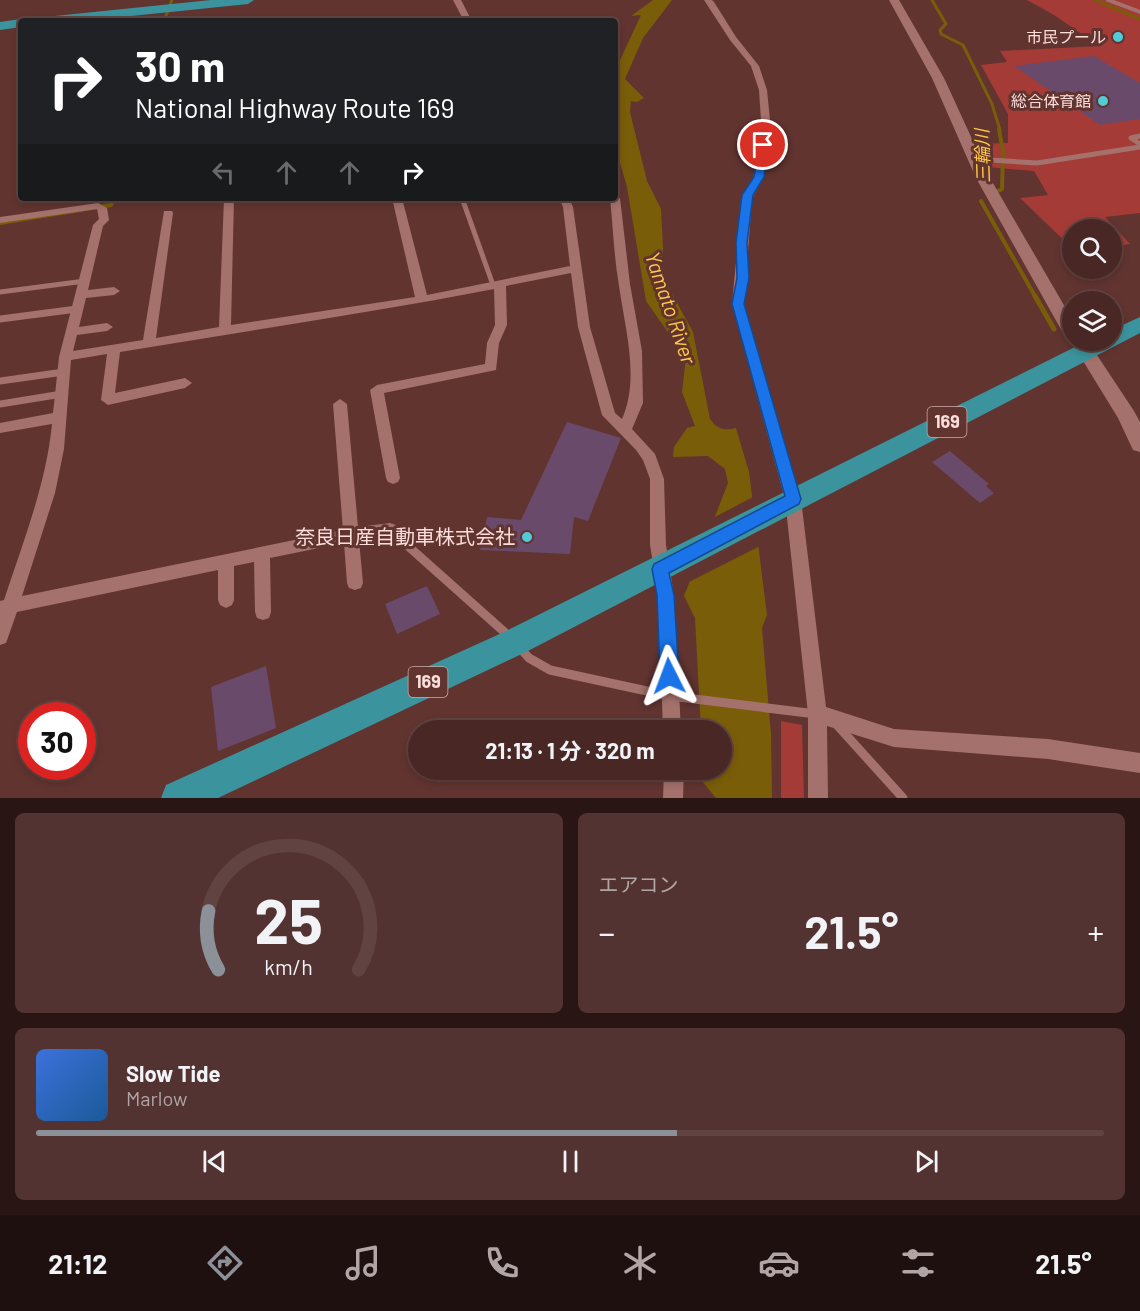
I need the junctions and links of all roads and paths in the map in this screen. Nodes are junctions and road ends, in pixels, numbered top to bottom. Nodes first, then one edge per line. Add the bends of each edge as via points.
1 (248, 0) edge
2 (457, 0) edge
3 (708, 0) edge
4 (894, 0) edge
5 (1108, 0) edge
6 (1140, 12) edge
7 (74, 18) edge
8 (466, 18) edge
9 (18, 24) edge
10 (0, 26) edge
11 (1140, 136) edge
12 (1140, 146) edge
13 (980, 159) junction
14 (229, 201) edge
15 (398, 201) edge
16 (463, 201) edge
17 (565, 201) edge
18 (615, 201) edge
19 (168, 213) dead end
20 (0, 220) edge
21 (574, 269) junction
22 (85, 281) junction
23 (497, 284) junction
24 (114, 291) dead end
25 (0, 292) edge
26 (80, 295) junction
27 (422, 300) junction
28 (77, 309) junction
29 (1062, 316) edge
30 (0, 319) edge
31 (1140, 324) edge
32 (107, 327) dead end
33 (225, 331) junction
34 (71, 332) junction
35 (1122, 334) edge
36 (149, 343) junction
37 (114, 349) junction
38 (1063, 351) edge
39 (1083, 351) edge
40 (65, 365) junction
41 (0, 381) edge
42 (184, 383) dead end
43 (62, 394) junction
44 (0, 404) edge
45 (340, 404) dead end
46 (61, 417) junction
47 (0, 428) edge
48 (624, 431) junction
49 (1140, 444) edge
50 (393, 478) dead end
51 (789, 501) junction
52 (390, 530) joint
53 (349, 535) junction
54 (262, 555) junction
55 (226, 562) junction
56 (667, 565) junction
57 (355, 583) dead end
58 (226, 600) dead end
59 (5, 607) edge
60 (263, 612) dead end
61 (0, 637) edge
62 (514, 642) junction
63 (670, 696) junction
64 (816, 714) junction
65 (671, 720) edge
66 (1140, 763) edge
67 (674, 780) edge
68 (179, 798) edge
69 (673, 798) edge
70 (818, 798) edge
71 (903, 798) edge

1 - 7 highway
2 - 8 street
3 - 51 street via 717,7 724,26 756,67 763,84 765,129 759,177 748,195 738,304
4 - 13 street
5 - 6 lane
9 - 10 highway
11 - 12 lane via 1131,138
12 - 13 lane via 1036,163
13 - 29 street via 982,178
14 - 33 street
15 - 27 street
16 - 23 lane
17 - 21 street
18 - 48 street via 636,351 636,403
19 - 36 street
20 - 22 street via 102,208 104,220 98,225
21 - 23 street
21 - 48 street via 595,372 609,415
22 - 25 lane
22 - 26 street
23 - 27 street
23 - 50 street via 501,325 493,343 491,367 377,390
24 - 26 street
26 - 28 street
27 - 33 street
28 - 30 lane
28 - 34 street
31 - 35 highway, 169
32 - 34 street
33 - 36 street
34 - 40 street
36 - 37 street
37 - 40 street
37 - 42 street via 108,400
38 - 51 highway, 169
39 - 49 street via 1127,416
40 - 41 lane
40 - 43 street
43 - 44 lane
43 - 46 street
45 - 53 street
46 - 47 street
46 - 59 street via 47,493
48 - 56 street via 650,458 657,479
51 - 56 highway, 169
51 - 64 street
52 - 53 street
52 - 62 lane
53 - 54 street
53 - 57 street
54 - 55 street
54 - 60 street
55 - 58 street
55 - 59 street
56 - 62 highway, 169
56 - 63 street
59 - 61 street
62 - 63 lane via 529,658 550,670
62 - 68 highway, 169
63 - 64 lane
63 - 65 street
64 - 66 street via 894,738 1048,749
64 - 70 street
64 - 71 lane
67 - 69 street

